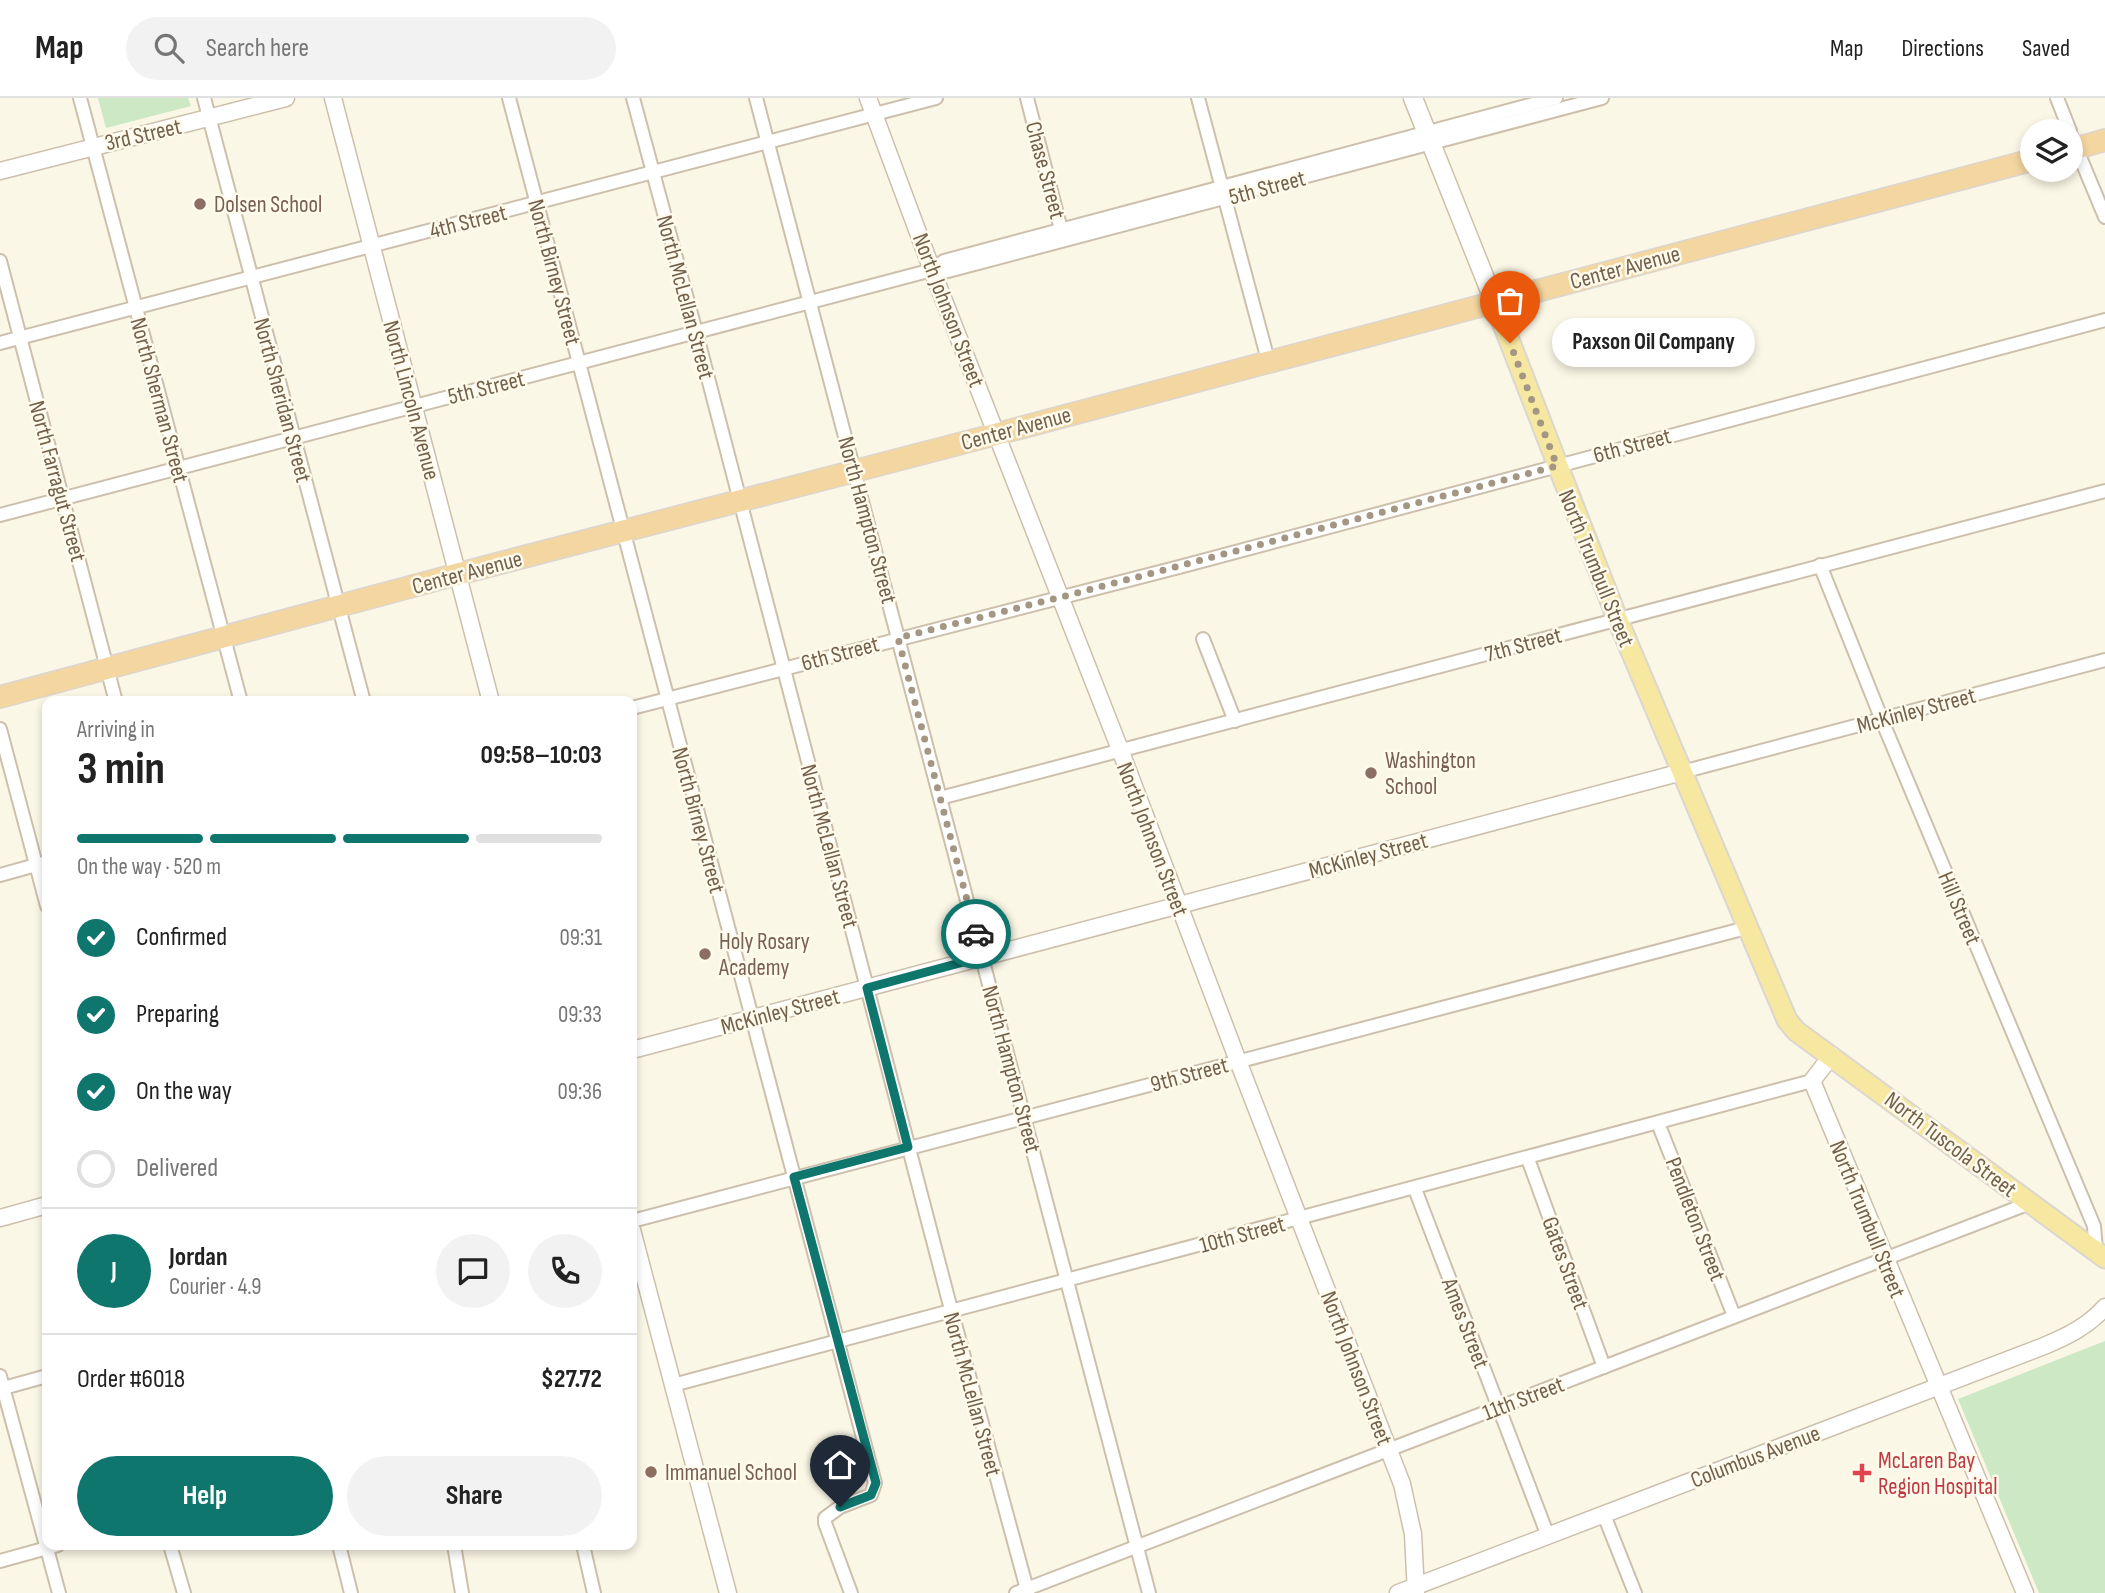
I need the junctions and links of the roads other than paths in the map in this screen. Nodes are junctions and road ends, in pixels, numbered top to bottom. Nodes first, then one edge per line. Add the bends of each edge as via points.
1 (80, 98) edge
2 (204, 98) edge
3 (286, 98) edge
4 (333, 98) edge
5 (509, 98) edge
6 (633, 98) edge
7 (756, 98) edge
8 (868, 98) edge
9 (936, 98) edge
10 (1027, 98) edge
11 (1198, 98) edge
12 (1413, 98) edge
13 (1556, 98) edge
14 (1602, 98) edge
15 (2057, 98) edge
16 (874, 115) junction
17 (209, 118) junction
18 (2064, 119) edge
19 (1428, 138) junction
20 (2105, 140) edge
21 (2083, 141) edge
22 (768, 142) junction
23 (93, 146) junction
24 (2020, 163) edge
25 (2083, 167) edge
26 (0, 171) edge
27 (654, 173) junction
28 (1222, 192) junction
29 (537, 203) junction
30 (2105, 218) edge
31 (1063, 235) junction
32 (371, 245) junction
33 (0, 261) edge
34 (932, 270) junction
35 (251, 277) junction
36 (1494, 301) junction
37 (810, 302) junction
38 (136, 307) junction
39 (2105, 320) edge
40 (696, 332) junction
41 (20, 338) junction
42 (0, 343) edge
43 (1268, 360) junction
44 (578, 363) junction
45 (413, 405) junction
46 (997, 433) junction
47 (293, 437) junction
48 (1557, 466) junction
49 (178, 467) junction
50 (855, 470) junction
51 (2105, 491) edge
52 (63, 499) junction
53 (739, 500) junction
54 (0, 515) edge
55 (624, 531) junction
56 (1820, 565) junction
57 (458, 573) junction
58 (1060, 598) junction
59 (339, 607) junction
60 (1617, 618) junction
61 (223, 637) junction
62 (898, 638) junction
63 (1203, 639) dead end
64 (2105, 660) edge
65 (783, 668) junction
66 (107, 669) junction
67 (114, 696) edge
68 (238, 696) edge
69 (362, 696) edge
70 (489, 696) edge
71 (0, 697) edge
72 (667, 699) junction
73 (637, 707) edge
74 (1881, 719) junction
75 (1235, 721) junction
76 (0, 729) edge
77 (1121, 752) junction
78 (1682, 772) junction
79 (940, 798) junction
80 (42, 864) edge
81 (0, 875) edge
82 (1178, 905) junction
83 (1746, 928) junction
84 (982, 957) junction
85 (867, 988) junction
86 (752, 1018) junction
87 (1796, 1031) joint
88 (637, 1049) edge
89 (1832, 1055) junction
90 (1237, 1061) junction
91 (1812, 1082) junction
92 (1024, 1117) junction
93 (1658, 1123) junction
94 (908, 1147) junction
95 (1528, 1159) junction
96 (794, 1177) junction
97 (1415, 1189) junction
98 (2030, 1203) junction
99 (42, 1206) edge
100 (0, 1218) edge
101 (1300, 1219) junction
102 (637, 1221) edge
103 (637, 1249) edge
104 (2100, 1254) edge
105 (1885, 1259) junction
106 (1067, 1280) junction
107 (2105, 1307) edge
108 (951, 1311) junction
109 (1734, 1316) junction
110 (836, 1340) junction
111 (1604, 1367) junction
112 (42, 1377) edge
113 (1, 1384) edge
114 (673, 1385) junction
115 (1939, 1386) junction
116 (1499, 1408) junction
117 (1388, 1451) junction
118 (42, 1513) edge
119 (1604, 1515) junction
120 (1548, 1536) junction
121 (1138, 1547) junction
122 (42, 1550) edge
123 (53, 1550) edge
124 (171, 1550) edge
125 (340, 1550) edge
126 (455, 1550) edge
127 (584, 1550) edge
128 (0, 1561) edge
129 (1416, 1589) edge
130 (1023, 1592) edge
131 (59, 1593) edge
132 (184, 1593) edge
133 (351, 1593) edge
134 (462, 1593) edge
135 (594, 1593) edge
136 (728, 1593) edge
137 (851, 1593) edge
138 (1149, 1593) edge
139 (1398, 1593) edge
140 (1635, 1593) edge
141 (2025, 1593) edge

1 - 23 street, North Sherman Street
2 - 17 street, North Sheridan Street
3 - 17 street, 3rd Street
4 - 32 street, North Lincoln Avenue
5 - 29 street, North Birney Street
6 - 27 street, North McLellan Street
7 - 22 street, North Hampton Street
8 - 16 street, North Johnson Street
9 - 16 street, 4th Street
10 - 31 street, Chase Street
11 - 28 street
12 - 19 main road, North Trumbull Street
13 - 19 street, 5th Street
14 - 19 street, 5th Street
15 - 18 street
16 - 22 street, 4th Street
16 - 34 street, North Johnson Street
17 - 23 street, 3rd Street
17 - 35 street, North Sheridan Street
19 - 28 street, 5th Street
19 - 36 main road, North Trumbull Street
20 - 21 highway
22 - 27 street, 4th Street
22 - 37 street, North Hampton Street
23 - 26 street, 3rd Street
23 - 38 street, North Sherman Street
24 - 36 highway, Center Avenue
25 - 30 street
27 - 29 street, 4th Street
27 - 40 street, North McLellan Street
28 - 31 street, 5th Street
28 - 43 street
29 - 32 street, 4th Street
29 - 44 street, North Birney Street
31 - 34 street, 5th Street via 944,261
32 - 35 street, 4th Street
32 - 45 street, North Lincoln Avenue
33 - 41 street, North Farragut Street
34 - 37 street, 5th Street
34 - 46 street, North Johnson Street
35 - 38 street, 4th Street
35 - 47 street, North Sheridan Street
36 - 43 highway, Center Avenue
36 - 48 main road, North Trumbull Street
37 - 40 street, 5th Street
37 - 50 street, North Hampton Street
38 - 41 street, 4th Street
38 - 49 street, North Sherman Street
39 - 48 street, 6th Street
40 - 44 street, 5th Street
40 - 53 street, North McLellan Street
41 - 42 street, 4th Street
41 - 52 street, North Farragut Street
43 - 46 highway, Center Avenue
44 - 45 street, 5th Street
44 - 55 street, North Birney Street
45 - 47 street, 5th Street
45 - 57 street, North Lincoln Avenue
46 - 50 highway, Center Avenue
46 - 58 street, North Johnson Street
47 - 49 street, 5th Street
47 - 59 street, North Sheridan Street
48 - 58 street, 6th Street
48 - 60 main road, North Trumbull Street
49 - 52 street, 5th Street
49 - 61 street, North Sherman Street
50 - 53 highway, Center Avenue
50 - 62 street, North Hampton Street
51 - 56 street, 7th Street
52 - 54 street, 5th Street
52 - 66 street, North Farragut Street
53 - 55 highway, Center Avenue
53 - 65 street, North McLellan Street
55 - 57 highway, Center Avenue
55 - 72 street, North Birney Street
56 - 60 street, 7th Street
56 - 74 street, Hill Street
57 - 59 highway, Center Avenue
57 - 70 street, North Lincoln Avenue
58 - 62 street, 6th Street
58 - 77 street, North Johnson Street
59 - 61 highway, Center Avenue
59 - 69 street, North Sheridan Street
60 - 75 street, 7th Street
60 - 78 main road, North Trumbull Street
61 - 66 highway, Center Avenue
61 - 68 street, North Sherman Street
62 - 65 street, 6th Street
62 - 79 street, North Hampton Street
63 - 75 street
64 - 74 street, McKinley Street
65 - 72 street, 6th Street
65 - 85 street, North McLellan Street
66 - 67 street, North Farragut Street
66 - 71 highway, Center Avenue
72 - 73 street, 6th Street
72 - 86 street, North Birney Street
74 - 78 street, McKinley Street
74 - 104 street, Hill Street via 2094,1226
75 - 77 street, 7th Street
76 - 80 street
77 - 79 street, 7th Street
77 - 82 street, North Johnson Street
78 - 82 street, McKinley Street
78 - 83 main road, North Trumbull Street
79 - 84 street, North Hampton Street
80 - 81 street
82 - 84 street, McKinley Street
82 - 90 street, North Johnson Street
83 - 87 main road, North Trumbull Street
83 - 90 street, 9th Street
84 - 85 street, McKinley Street
84 - 92 street, North Hampton Street
85 - 86 street, McKinley Street
85 - 94 street, North McLellan Street
86 - 88 street, McKinley Street
86 - 96 street, North Birney Street
87 - 89 main road, North Tuscola Street
89 - 91 street
89 - 98 main road, North Tuscola Street
90 - 92 street, 9th Street
90 - 101 street, North Johnson Street
91 - 93 street, 10th Street
91 - 105 street, North Trumbull Street
92 - 94 street, 9th Street
92 - 106 street, North Hampton Street
93 - 95 street, 10th Street
93 - 109 street, Pendleton Street
94 - 96 street, 9th Street
94 - 108 street, North McLellan Street
95 - 97 street, 10th Street
95 - 111 street, Gates Street
96 - 102 street, 9th Street
96 - 110 street, North Birney Street
97 - 101 street, 10th Street
97 - 116 street, Ames Street
98 - 104 main road, North Tuscola Street
98 - 105 street, 11th Street
99 - 100 street
101 - 106 street, 10th Street
101 - 117 street, North Johnson Street
103 - 114 street
105 - 109 street, 11th Street
105 - 115 street, North Trumbull Street
106 - 108 street, 10th Street
106 - 121 street, North Hampton Street
107 - 115 street, Columbus Avenue via 2071,1335
108 - 110 street, 10th Street
108 - 130 street, North McLellan Street
109 - 111 street, 11th Street
110 - 114 street, 10th Street
110 - 137 street, North Birney Street via 876,1483 871,1495 825,1518
111 - 116 street, 11th Street
112 - 113 street
113 - 118 street
114 - 136 street
115 - 119 street, Columbus Avenue
115 - 141 street, North Trumbull Street
116 - 117 street, 11th Street
116 - 120 street, Ames Street
117 - 121 street, 11th Street
117 - 129 street, North Johnson Street via 1408,1506
119 - 120 street, Columbus Avenue
119 - 140 street
120 - 129 street, Columbus Avenue
121 - 130 street, 11th Street
121 - 138 street, North Hampton Street
122 - 128 street
123 - 131 street
124 - 132 street
125 - 133 street
126 - 134 street
127 - 135 street
129 - 139 street, Columbus Avenue

